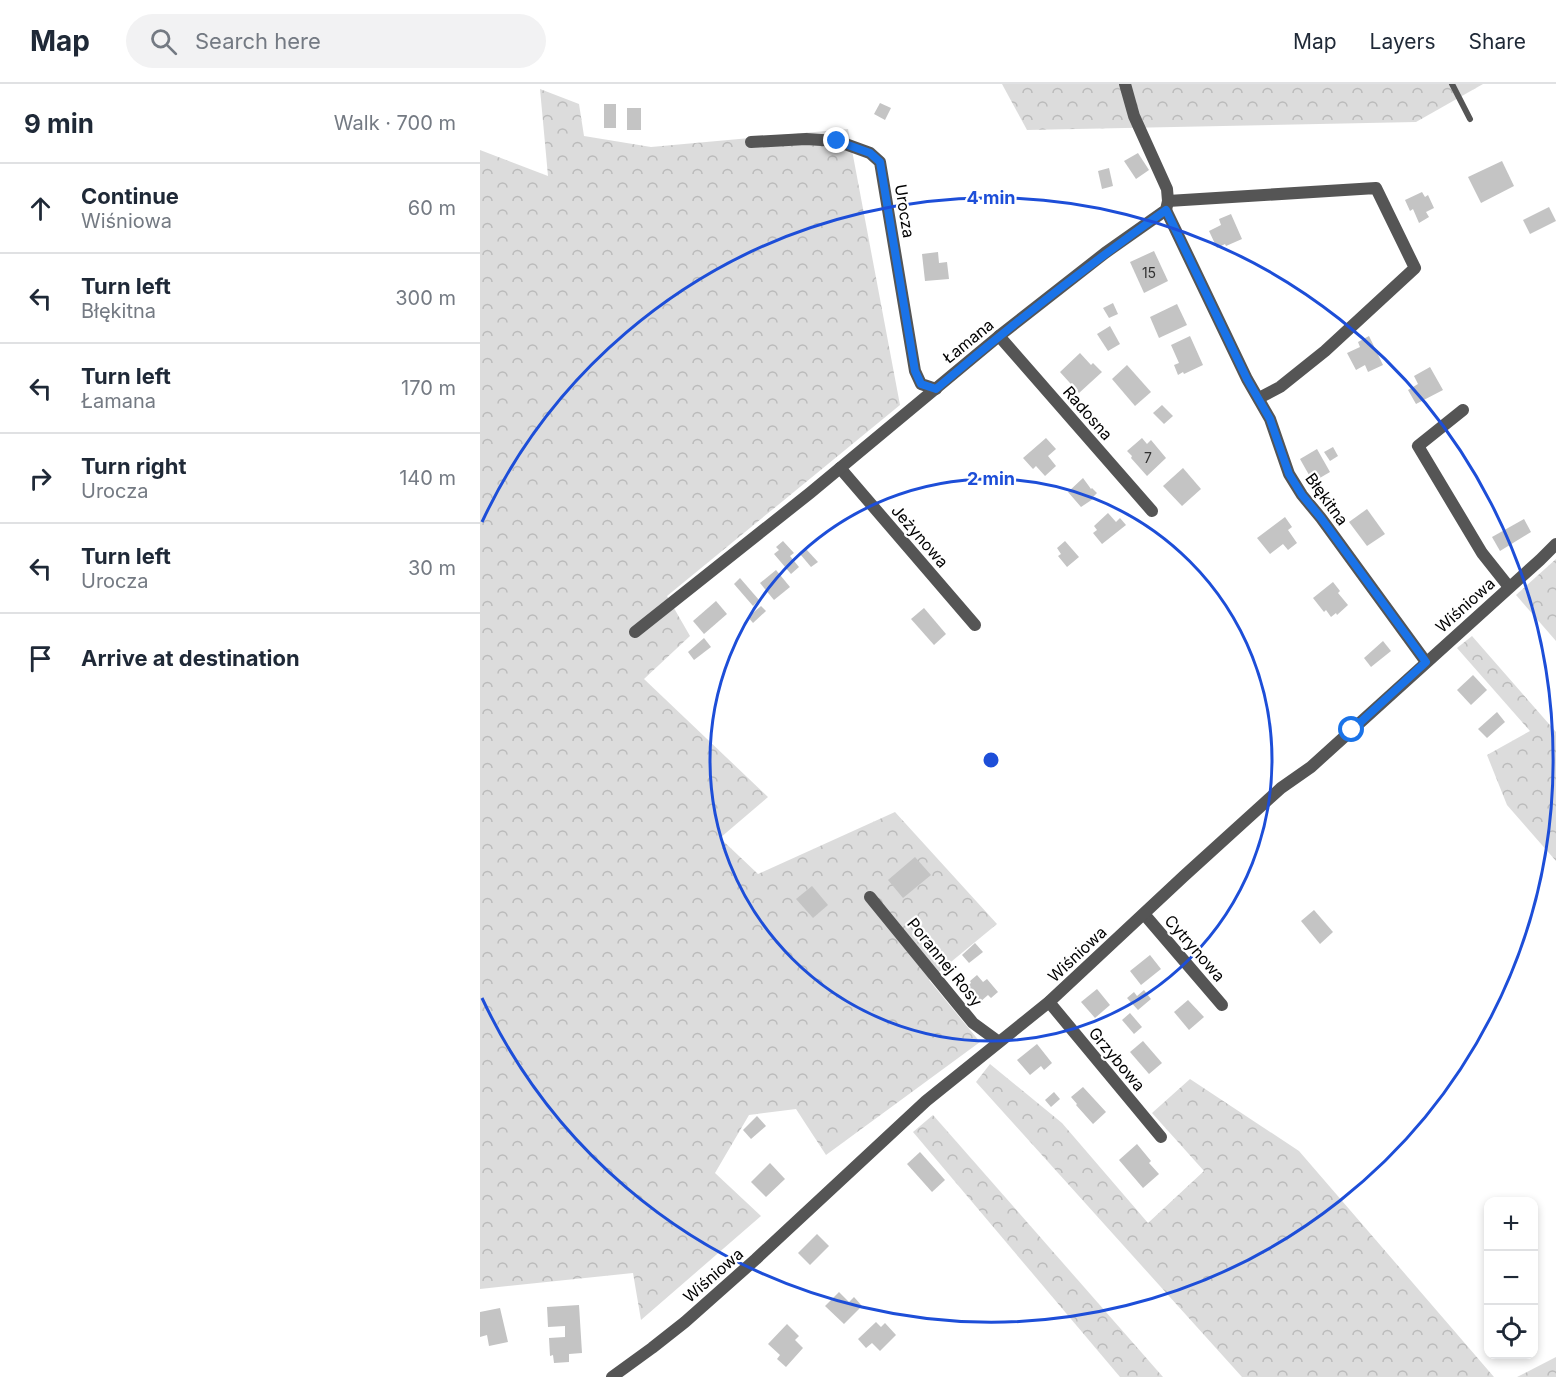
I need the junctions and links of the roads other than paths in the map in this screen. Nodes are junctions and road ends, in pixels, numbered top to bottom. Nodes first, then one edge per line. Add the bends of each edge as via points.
1 (1125, 84) edge
2 (1452, 84) edge
3 (1470, 119) dead end
4 (751, 142) dead end
5 (1167, 205) junction
6 (999, 336) junction
7 (936, 389) junction
8 (1259, 398) junction
9 (1463, 410) dead end
10 (840, 468) junction
11 (1152, 511) dead end
12 (1556, 544) edge
13 (1509, 588) junction
14 (975, 625) dead end
15 (635, 632) dead end
16 (1426, 662) junction
17 (870, 897) dead end
18 (1144, 914) junction
19 (1049, 1002) junction
20 (1222, 1005) dead end
21 (999, 1042) junction
22 (1161, 1137) dead end
23 (612, 1377) edge

1 - 5 street via 1134,116 1167,189
2 - 3 lane
4 - 7 street, Urocza via 837,141 870,153 880,162 915,371 921,384
5 - 6 street, Łamana
5 - 8 street, Błękitna
5 - 8 street via 1376,188 1415,268 1325,351 1280,387
6 - 7 street, Łamana
6 - 11 street, Radosna
7 - 10 street, Łamana
8 - 16 street, Błękitna via 1289,474 1302,495
9 - 13 street via 1418,446 1482,553
10 - 14 street, Jeżynowa
10 - 15 street, Łamana
12 - 13 street, Wiśniowa
13 - 16 street, Wiśniowa
16 - 18 street, Wiśniowa
17 - 21 street, Porannej Rosy via 973,1023
18 - 19 street, Wiśniowa
18 - 20 street, Cytrynowa
19 - 21 street, Wiśniowa
19 - 22 street, Grzybowa
21 - 23 street, Wiśniowa via 926,1101 685,1322

